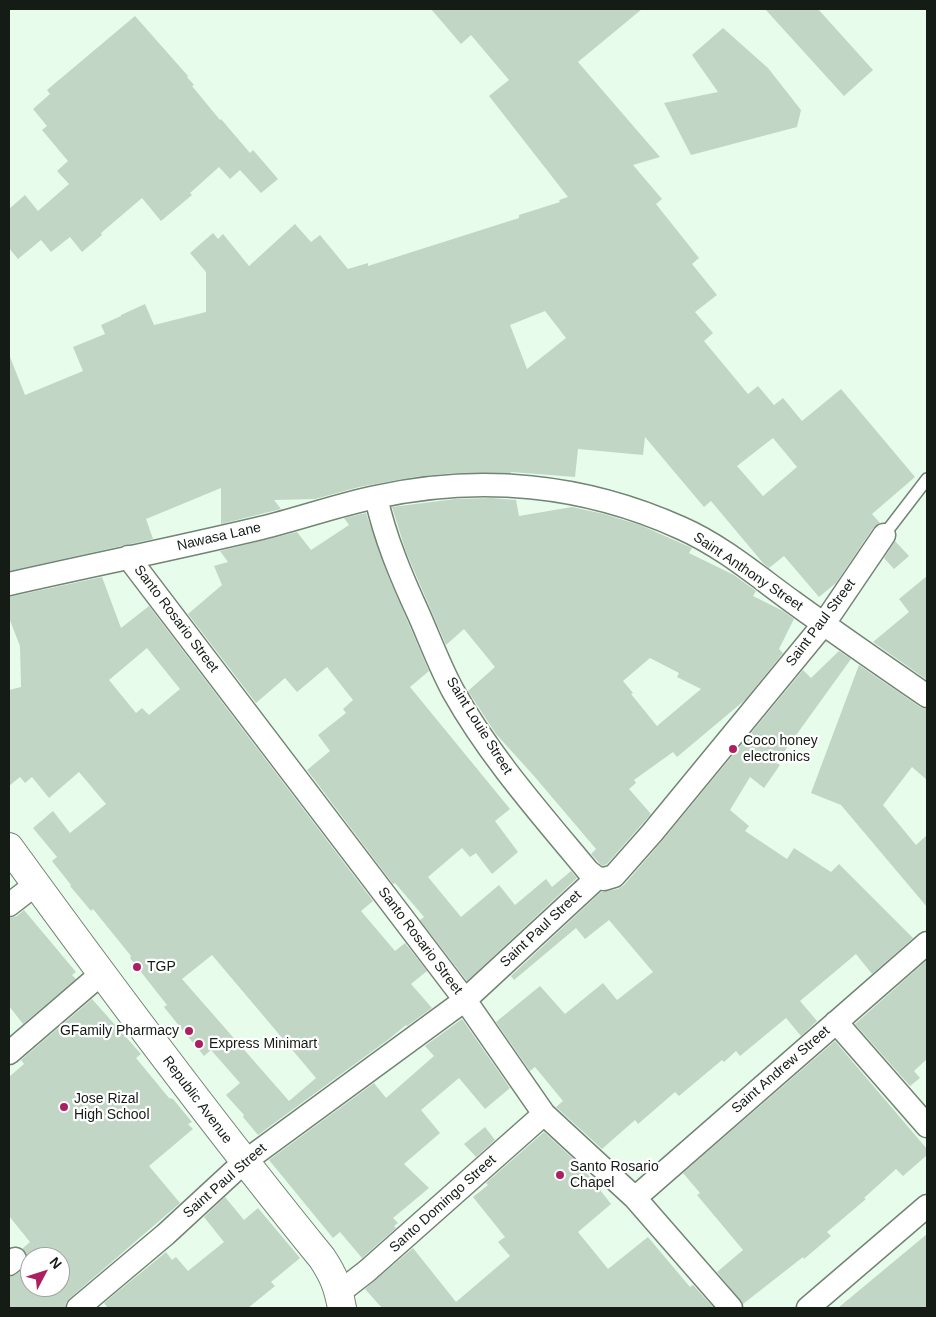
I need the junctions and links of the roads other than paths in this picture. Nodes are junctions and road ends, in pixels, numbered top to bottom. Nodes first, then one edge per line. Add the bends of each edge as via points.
1 (927, 478) edge
2 (430, 488) joint
3 (376, 497) junction
4 (884, 534) joint
5 (128, 557) junction
6 (9, 584) edge
7 (823, 625) junction
8 (927, 696) edge
9 (9, 846) edge
10 (596, 878) junction
11 (36, 884) junction
12 (9, 905) edge
13 (927, 943) edge
14 (101, 974) junction
15 (465, 1000) junction
16 (836, 1022) junction
17 (9, 1053) edge
18 (544, 1114) junction
19 (927, 1126) edge
20 (244, 1162) junction
21 (636, 1198) junction
22 (927, 1206) edge
23 (341, 1300) edge
24 (78, 1308) edge
25 (731, 1308) edge
26 (808, 1308) edge

1 - 4 lane, Saint Paul Street
2 - 3 street, Nawasa Lane
2 - 7 street, Saint Anthony Street via 472,484 526,486 587,496 636,509 684,529 718,548
3 - 5 street, Nawasa Lane
3 - 10 street, Saint Louie Street via 400,574 453,690 514,782
4 - 7 street, Saint Paul Street
5 - 6 street, Nawasa Lane
5 - 15 street, Santo Rosario Street
7 - 8 street, Saint Anthony Street
7 - 10 street, Saint Paul Street via 614,876
9 - 11 main road, Republic Avenue
10 - 15 street, Saint Paul Street
11 - 12 street
11 - 14 main road, Republic Avenue
13 - 16 street, Saint Andrew Street
14 - 17 street
14 - 20 main road, Republic Avenue
15 - 18 street, Santo Rosario Street
15 - 20 street, Saint Paul Street
16 - 19 street
16 - 21 street, Saint Andrew Street
18 - 21 street, Santo Rosario Street
18 - 23 street, Santo Domingo Street via 367,1271
20 - 23 main road, Republic Avenue via 322,1258 332,1273
20 - 24 street, Saint Paul Street via 166,1234
21 - 25 street, Santo Rosario Street
22 - 26 street

